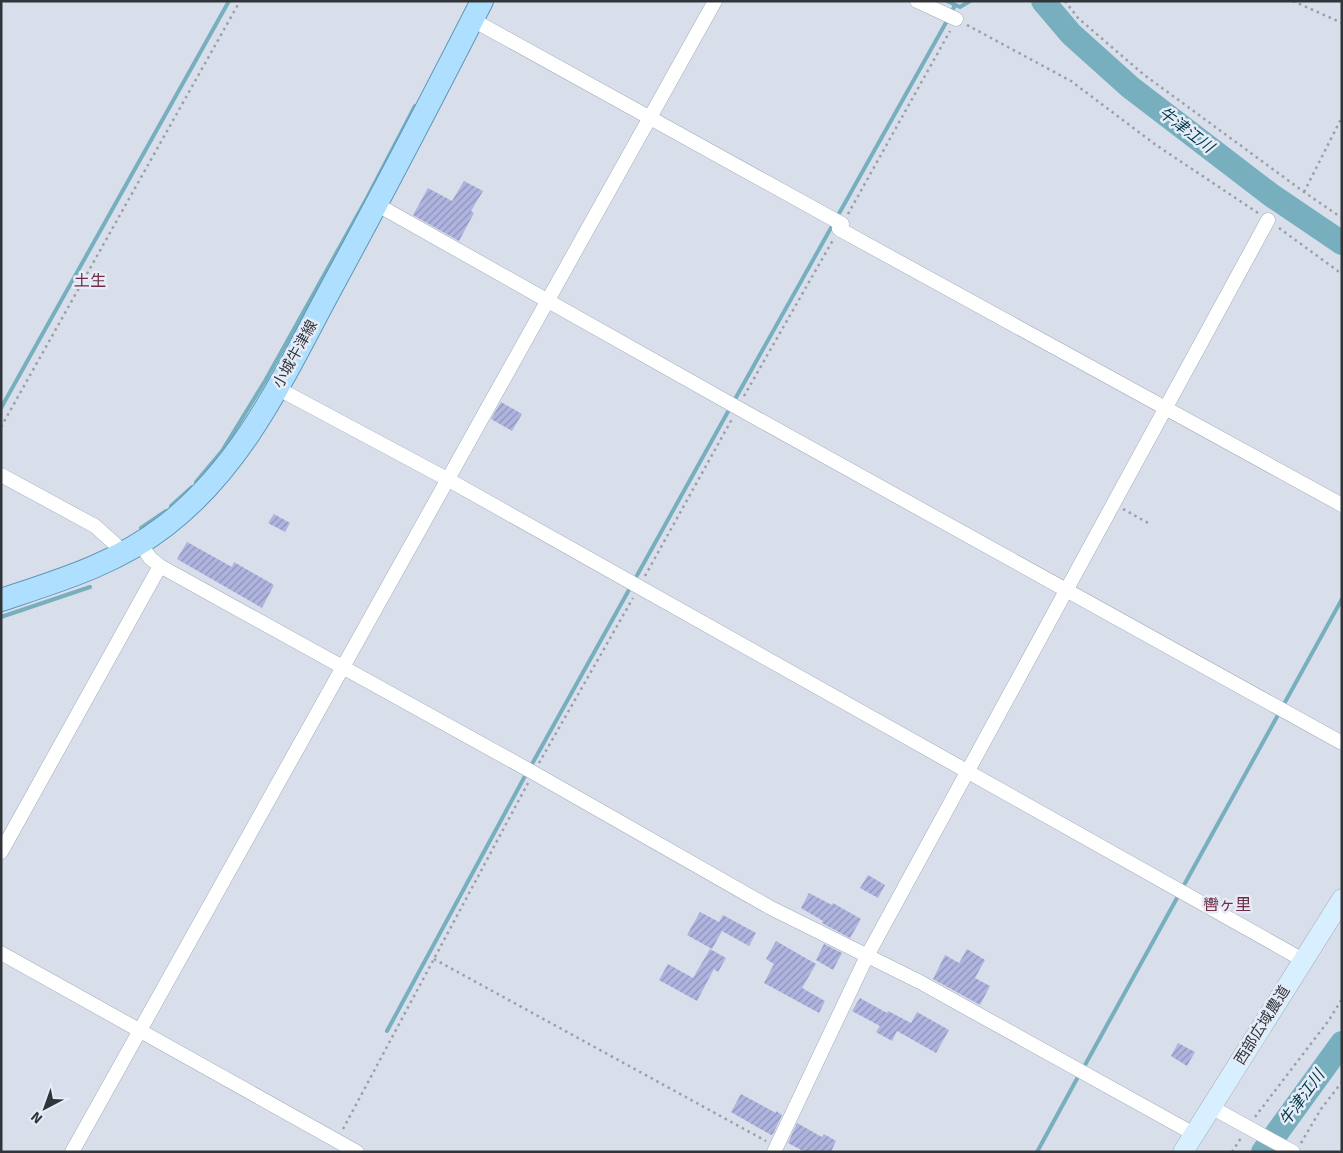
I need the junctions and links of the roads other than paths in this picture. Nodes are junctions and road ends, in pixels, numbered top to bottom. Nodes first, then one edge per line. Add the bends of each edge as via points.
1 (715, 1) edge
2 (917, 1) edge
3 (478, 10) edge
4 (950, 16) road end
5 (650, 117) junction
6 (376, 204) junction
7 (1268, 220) road end
8 (547, 300) junction
9 (277, 388) junction
10 (1167, 409) junction
11 (1, 475) edge
12 (447, 479) junction
13 (1342, 505) edge
14 (131, 549) junction
15 (160, 566) junction
16 (1067, 591) junction
17 (1, 600) edge
18 (342, 667) junction
19 (1342, 743) edge
20 (966, 772) junction
21 (1, 852) edge
22 (1342, 899) edge
23 (1, 952) edge
24 (867, 956) junction
25 (1303, 960) junction
26 (140, 1029) junction
27 (1211, 1107) junction
28 (1194, 1134) junction
29 (1297, 1147) edge
30 (775, 1150) edge
31 (72, 1152) edge
32 (357, 1152) edge
33 (1183, 1152) edge

1 - 5 street
2 - 4 street
3 - 5 street
3 - 6 main road, 小城牛津線
5 - 8 street
5 - 10 street
6 - 8 street
6 - 9 main road, 小城牛津線
7 - 10 street
8 - 12 street
8 - 16 street
9 - 12 street
9 - 14 main road, 小城牛津線 via 250,434 204,492 164,528
10 - 13 street
10 - 16 street
11 - 14 street via 95,526 114,544
12 - 18 street
12 - 20 street
14 - 15 street
14 - 17 main road, 小城牛津線 via 84,572
15 - 18 street
15 - 21 street
16 - 19 street
16 - 20 street
18 - 24 street via 771,908
18 - 26 street
20 - 24 street
20 - 25 street
22 - 25 street, 西部広域農道
23 - 26 street
24 - 28 street via 920,982
24 - 30 street
25 - 27 street, 西部広域農道
26 - 31 street
26 - 32 street
27 - 28 street, 西部広域農道
27 - 29 street via 1248,1127
28 - 33 street, 西部広域農道

